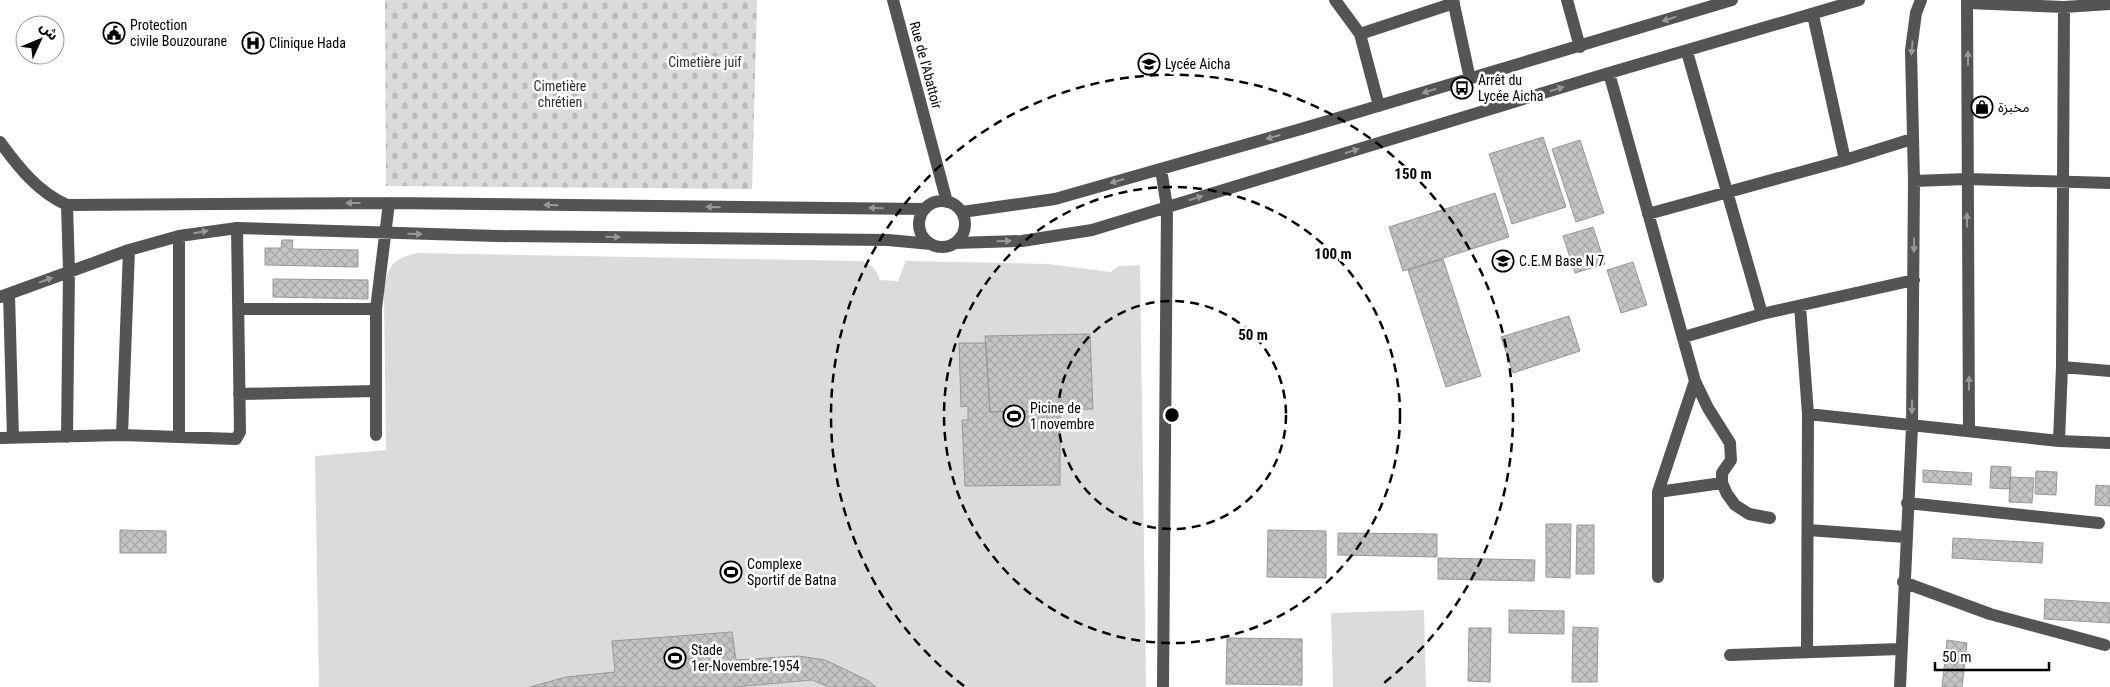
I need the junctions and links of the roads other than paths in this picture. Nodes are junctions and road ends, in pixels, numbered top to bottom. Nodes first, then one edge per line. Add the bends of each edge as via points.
1 (893, 0) edge
2 (1335, 0) edge
3 (1567, 0) edge
4 (1732, 0) edge
5 (1859, 0) edge
6 (1921, 0) edge
7 (1453, 2) edge
8 (1968, 2) edge
9 (2110, 4) edge
10 (1699, 5) edge
11 (2064, 7) junction
12 (1813, 15) junction
13 (1360, 34) junction
14 (1580, 47) junction
15 (1687, 52) junction
16 (1610, 73) junction
17 (1470, 78) junction
18 (1379, 106) junction
19 (1912, 139) junction
20 (0, 142) edge
21 (1845, 160) junction
22 (1161, 169) junction
23 (1967, 179) junction
24 (1914, 181) junction
25 (2064, 182) junction
26 (2110, 183) edge
27 (1725, 193) junction
28 (947, 202) junction
29 (388, 203) junction
30 (68, 205) junction
31 (1167, 207) junction
32 (924, 209) junction
33 (962, 212) junction
34 (1648, 214) junction
35 (237, 228) junction
36 (385, 233) junction
37 (179, 236) junction
38 (955, 243) junction
39 (931, 244) junction
40 (129, 250) junction
41 (69, 271) junction
42 (1914, 280) junction
43 (5, 296) edge
44 (1800, 306) junction
45 (238, 309) junction
46 (376, 309) junction
47 (1762, 314) junction
48 (1684, 337) junction
49 (2062, 367) junction
50 (2110, 371) edge
51 (1695, 381) junction
52 (376, 391) junction
53 (239, 394) junction
54 (1808, 414) junction
55 (1912, 427) junction
56 (1969, 431) junction
57 (122, 435) junction
58 (180, 436) junction
59 (376, 436) dead end
60 (67, 437) junction
61 (7, 438) edge
62 (2059, 441) junction
63 (2110, 444) edge
64 (1722, 483) junction
65 (1658, 492) junction
66 (1907, 503) junction
67 (1770, 518) dead end
68 (2099, 523) dead end
69 (1808, 530) junction
70 (1905, 537) junction
71 (1658, 577) dead end
72 (1903, 582) junction
73 (2106, 645) dead end
74 (1900, 649) junction
75 (1807, 651) junction
76 (1730, 655) dead end
77 (1163, 687) edge
78 (1900, 687) edge

1 - 28 street, Rue de l'Abattoir
2 - 13 street
3 - 14 street
4 - 10 street
5 - 12 street
6 -> 19 street via 1911,50
7 - 13 street
7 - 17 street
8 - 11 street
23 -> 8 street
9 - 11 street
10 -> 14 street
11 - 25 street
12 - 15 street
12 - 21 street
13 - 18 street
14 - 17 street
15 - 16 street
15 - 27 street
31 -> 16 street
16 - 34 street
17 -> 18 street
18 -> 22 street
19 - 21 street
19 - 24 street
20 - 30 street via 21,171 42,190
21 - 27 street
22 - 31 street
22 -> 33 street via 1055,199
23 - 24 street
23 - 25 street
56 -> 23 street
24 -> 42 street
25 - 26 street
25 - 49 street
27 - 34 street
27 - 47 street
28 - 32 street via 939,201
28 - 33 street
29 -> 30 street
32 -> 29 street
29 - 36 street
30 - 41 street
38 -> 31 street via 1022,241 1092,230
31 - 77 street
32 - 39 street via 919,221 920,230
33 - 38 street via 964,230
34 - 48 street
35 - 36 street
37 -> 35 street
35 - 45 street
36 -> 39 street via 888,240
36 - 46 street
37 - 40 street
37 - 58 street
38 - 39 street via 947,246
40 - 41 street
40 - 57 street
43 -> 41 street
41 - 60 street
42 - 44 street
42 -> 55 street
43 - 61 street
44 - 47 street
44 - 54 street
45 - 46 street
45 - 53 street
46 - 52 street
47 - 48 street
48 - 51 street
49 - 50 street
49 - 62 street
51 - 64 street via 1730,443 1731,460 1722,473
51 - 65 street
52 - 53 street
52 - 59 street
53 - 58 street via 240,432 236,439
54 - 55 street
54 - 69 street
55 - 56 street
55 - 66 street
56 - 62 street
57 - 58 street
57 - 60 street
60 - 61 street
62 - 63 street
64 - 65 street
64 - 67 street via 1735,505 1748,514
65 - 71 street
66 - 68 street
66 - 70 street
69 - 70 street
69 - 75 street
70 - 72 street
72 - 73 street via 1990,614
72 - 74 street
74 - 75 street
74 - 78 street
75 - 76 street

